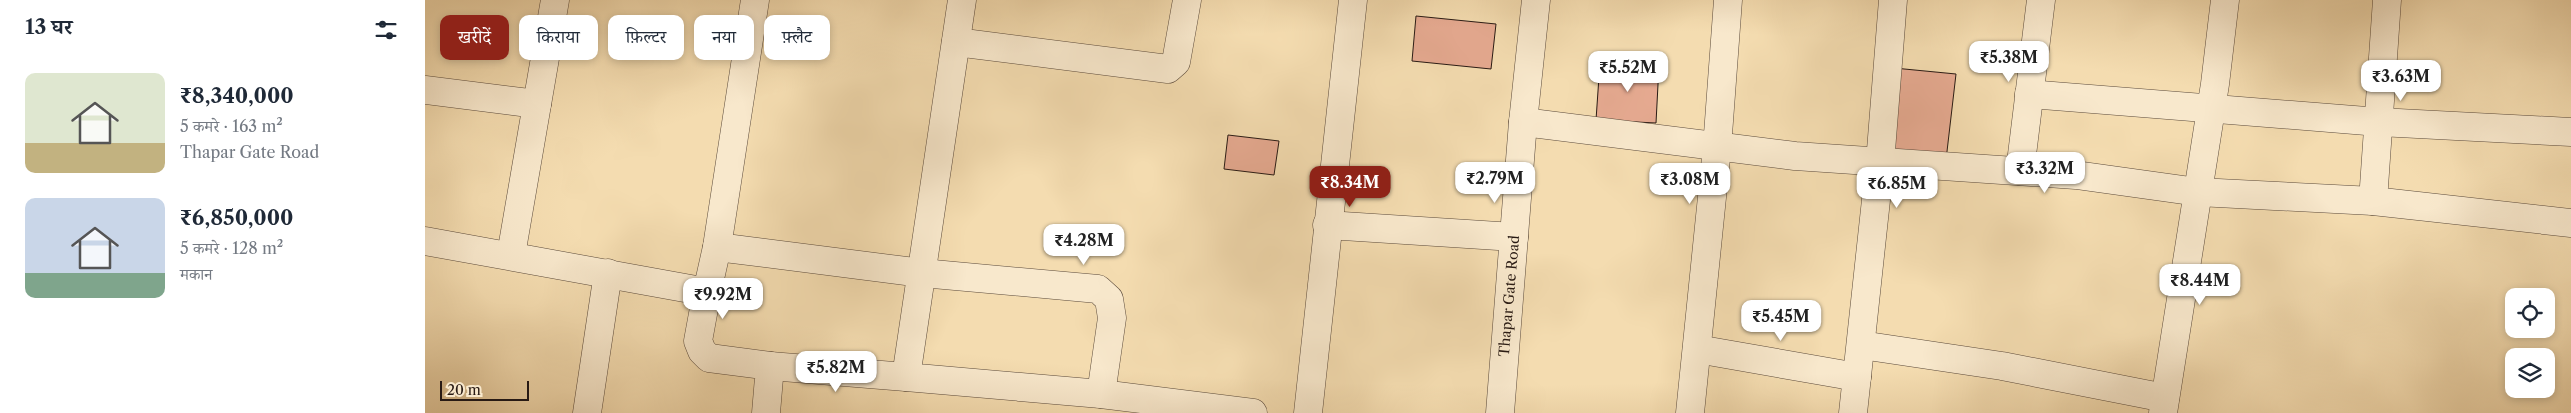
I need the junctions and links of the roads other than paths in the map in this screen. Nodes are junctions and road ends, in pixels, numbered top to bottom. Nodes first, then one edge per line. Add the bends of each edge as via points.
1 (555, 0) edge
2 (755, 0) edge
3 (962, 0) edge
4 (1187, 0) edge
5 (1353, 0) edge
6 (1536, 0) edge
7 (1728, 0) edge
8 (1893, 0) edge
9 (2041, 0) edge
10 (2225, 0) edge
11 (2387, 0) edge
12 (956, 42) junction
13 (425, 90) edge
14 (2029, 94) junction
15 (537, 104) junction
16 (2211, 110) junction
17 (1523, 122) junction
18 (2379, 122) junction
19 (2571, 132) edge
20 (1717, 148) junction
21 (1880, 163) junction
22 (2019, 171) junction
23 (2198, 192) junction
24 (2373, 201) junction
25 (2571, 223) edge
26 (1327, 225) junction
27 (1514, 237) junction
28 (425, 241) edge
29 (717, 247) junction
30 (511, 255) junction
31 (608, 273) junction
32 (922, 273) junction
33 (707, 292) junction
34 (1861, 345) junction
35 (1697, 349) junction
36 (770, 366) junction
37 (906, 377) junction
38 (1857, 377) junction
39 (1101, 394) junction
40 (2164, 405) edge
41 (587, 413) edge
42 (766, 413) edge
43 (1253, 413) edge
44 (1308, 413) edge
45 (1500, 413) edge
46 (1690, 413) edge
47 (1853, 413) edge

1 - 15 street
2 - 29 street
3 - 12 street
4 - 12 street via 1176,62 1168,68
5 - 26 street
6 - 17 street, Thapar Gate Road
7 - 20 street
8 - 21 street
9 - 14 street
10 - 16 street
11 - 18 street
12 - 32 street
13 - 15 street
14 - 16 street
14 - 22 street
15 - 30 street
16 - 18 street
16 - 23 street
17 - 20 street
17 - 27 street, Thapar Gate Road
18 - 19 street
18 - 24 street
20 - 21 street
20 - 35 street
21 - 22 street
21 - 34 street
22 - 23 street via 2076,175
23 - 24 street
23 - 40 street
24 - 25 street
26 - 27 street
26 - 44 street
27 - 45 street, Thapar Gate Road
28 - 30 street
29 - 32 street
29 - 33 street
30 - 31 street
31 - 33 street
31 - 41 street
32 - 37 street
32 - 39 street via 1098,289 1109,299 1112,318
33 - 36 street via 698,340 702,351 709,358
34 - 38 street
34 - 40 street via 2002,366
35 - 38 street
35 - 46 street
36 - 37 street
36 - 42 street
37 - 39 street
38 - 47 street
39 - 43 street

